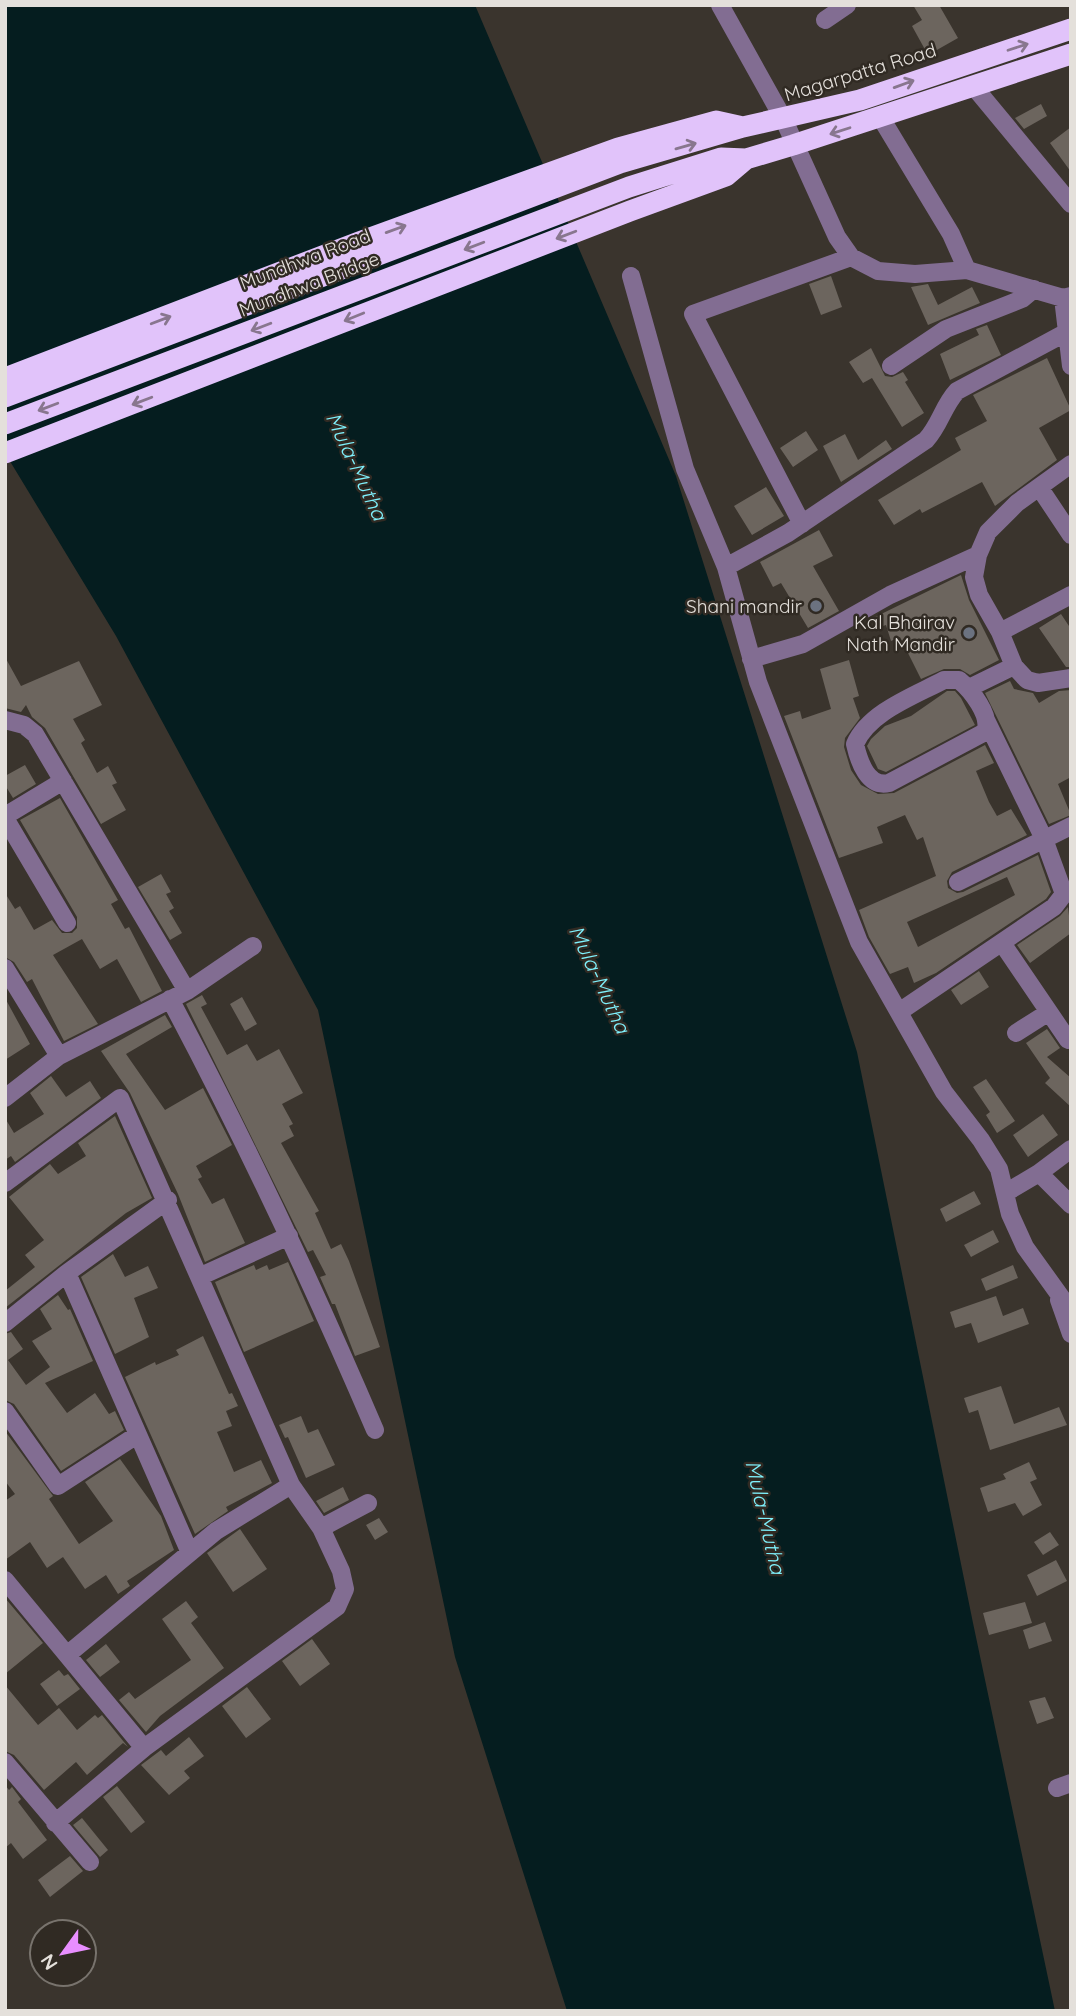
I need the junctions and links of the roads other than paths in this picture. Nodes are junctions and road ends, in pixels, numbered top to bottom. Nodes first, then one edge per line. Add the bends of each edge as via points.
1 (720, 5) edge
2 (847, 5) edge
3 (825, 20) dead end
4 (1071, 29) edge
5 (1071, 54) edge
6 (975, 88) junction
7 (881, 118) junction
8 (783, 120) junction
9 (793, 145) junction
10 (619, 156) junction
11 (746, 159) junction
12 (1071, 204) edge
13 (851, 257) junction
14 (967, 270) junction
15 (631, 276) dead end
16 (1034, 289) junction
17 (1067, 297) edge
18 (1067, 332) junction
19 (891, 366) dead end
20 (1071, 366) edge
21 (5, 378) edge
22 (5, 397) edge
23 (5, 424) edge
24 (5, 453) edge
25 (1071, 464) edge
26 (1039, 487) junction
27 (802, 524) junction
28 (1071, 536) edge
29 (978, 555) junction
30 (726, 567) junction
31 (1071, 595) edge
32 (1000, 632) junction
33 (751, 659) junction
34 (1014, 666) junction
35 (1071, 678) edge
36 (969, 688) junction
37 (5, 720) edge
38 (986, 720) junction
39 (62, 781) junction
40 (5, 817) edge
41 (1071, 826) edge
42 (1044, 839) junction
43 (958, 882) dead end
44 (67, 923) dead end
45 (1002, 943) junction
46 (253, 946) dead end
47 (5, 968) edge
48 (187, 991) junction
49 (170, 999) junction
50 (1049, 1012) junction
51 (900, 1013) junction
52 (1016, 1033) dead end
53 (1068, 1040) dead end
54 (60, 1056) junction
55 (5, 1098) edge
56 (1071, 1149) edge
57 (1039, 1173) junction
58 (5, 1183) edge
59 (1007, 1192) junction
60 (167, 1200) junction
61 (1071, 1205) edge
62 (289, 1236) junction
63 (67, 1273) junction
64 (201, 1276) junction
65 (1057, 1294) junction
66 (1071, 1311) edge
67 (5, 1323) edge
68 (1071, 1334) edge
69 (5, 1411) edge
70 (375, 1430) dead end
71 (137, 1435) junction
72 (291, 1485) junction
73 (368, 1503) dead end
74 (321, 1528) junction
75 (190, 1552) junction
76 (5, 1580) edge
77 (67, 1655) junction
78 (144, 1748) junction
79 (5, 1762) edge
80 (55, 1823) junction
81 (90, 1862) dead end

1 - 8 street
2 - 3 street
8 -> 4 highway, Magarpatta Road via 860,100
5 - 6 highway
6 - 7 highway
6 - 12 street
7 -> 9 highway
7 - 14 street via 951,234
8 - 9 street
10 -> 8 highway, Magarpatta Road
9 - 11 highway
9 - 13 street
21 -> 10 highway via 359,242
10 - 22 highway, Mundhwa Road
11 -> 23 highway, Mundhwa Bridge via 721,158 629,187
11 -> 24 highway via 726,176
13 - 14 street via 878,271
13 - 27 street via 693,314
14 - 16 street
15 - 30 street via 685,469
16 - 17 street
16 - 19 street via 1022,299 946,329
17 - 18 street
18 - 20 street
18 - 27 street via 957,391 926,440
25 - 26 street
26 - 28 street
26 - 29 street via 1003,515 988,532
27 - 30 street
29 - 32 street via 974,578
29 - 33 street via 890,595 803,644
30 - 33 street
31 - 32 street
32 - 34 street
33 - 51 street via 859,942
34 - 35 street via 1027,681
34 - 36 street
36 - 38 street
36 - 38 street via 959,680 944,680 876,718 861,731 855,744 867,773 880,786 889,783 978,737 987,727
37 - 39 street via 30,728
38 - 42 street
39 - 40 street
39 - 48 street
40 - 44 street
41 - 42 street
42 - 43 street
42 - 45 street via 1064,894 1054,907
45 - 50 street
45 - 51 street
46 - 48 street
47 - 54 street
48 - 49 street
49 - 54 street
49 - 62 street
50 - 52 street
50 - 53 street
51 - 59 street via 944,1092 993,1159
54 - 55 street
56 - 57 street
57 - 59 street
57 - 61 street
58 - 60 street via 120,1098
59 - 65 street via 1010,1214 1025,1247
60 - 63 street
60 - 64 street
62 - 64 street
62 - 70 street
63 - 67 street
63 - 71 street
64 - 72 street
65 - 66 street
65 - 68 street
69 - 71 street via 58,1486
71 - 75 street
72 - 74 street
72 - 75 street
73 - 74 street
74 - 78 street via 345,1589 338,1607
75 - 77 street
76 - 77 street
77 - 78 street
78 - 80 street
79 - 80 street
80 - 81 street

